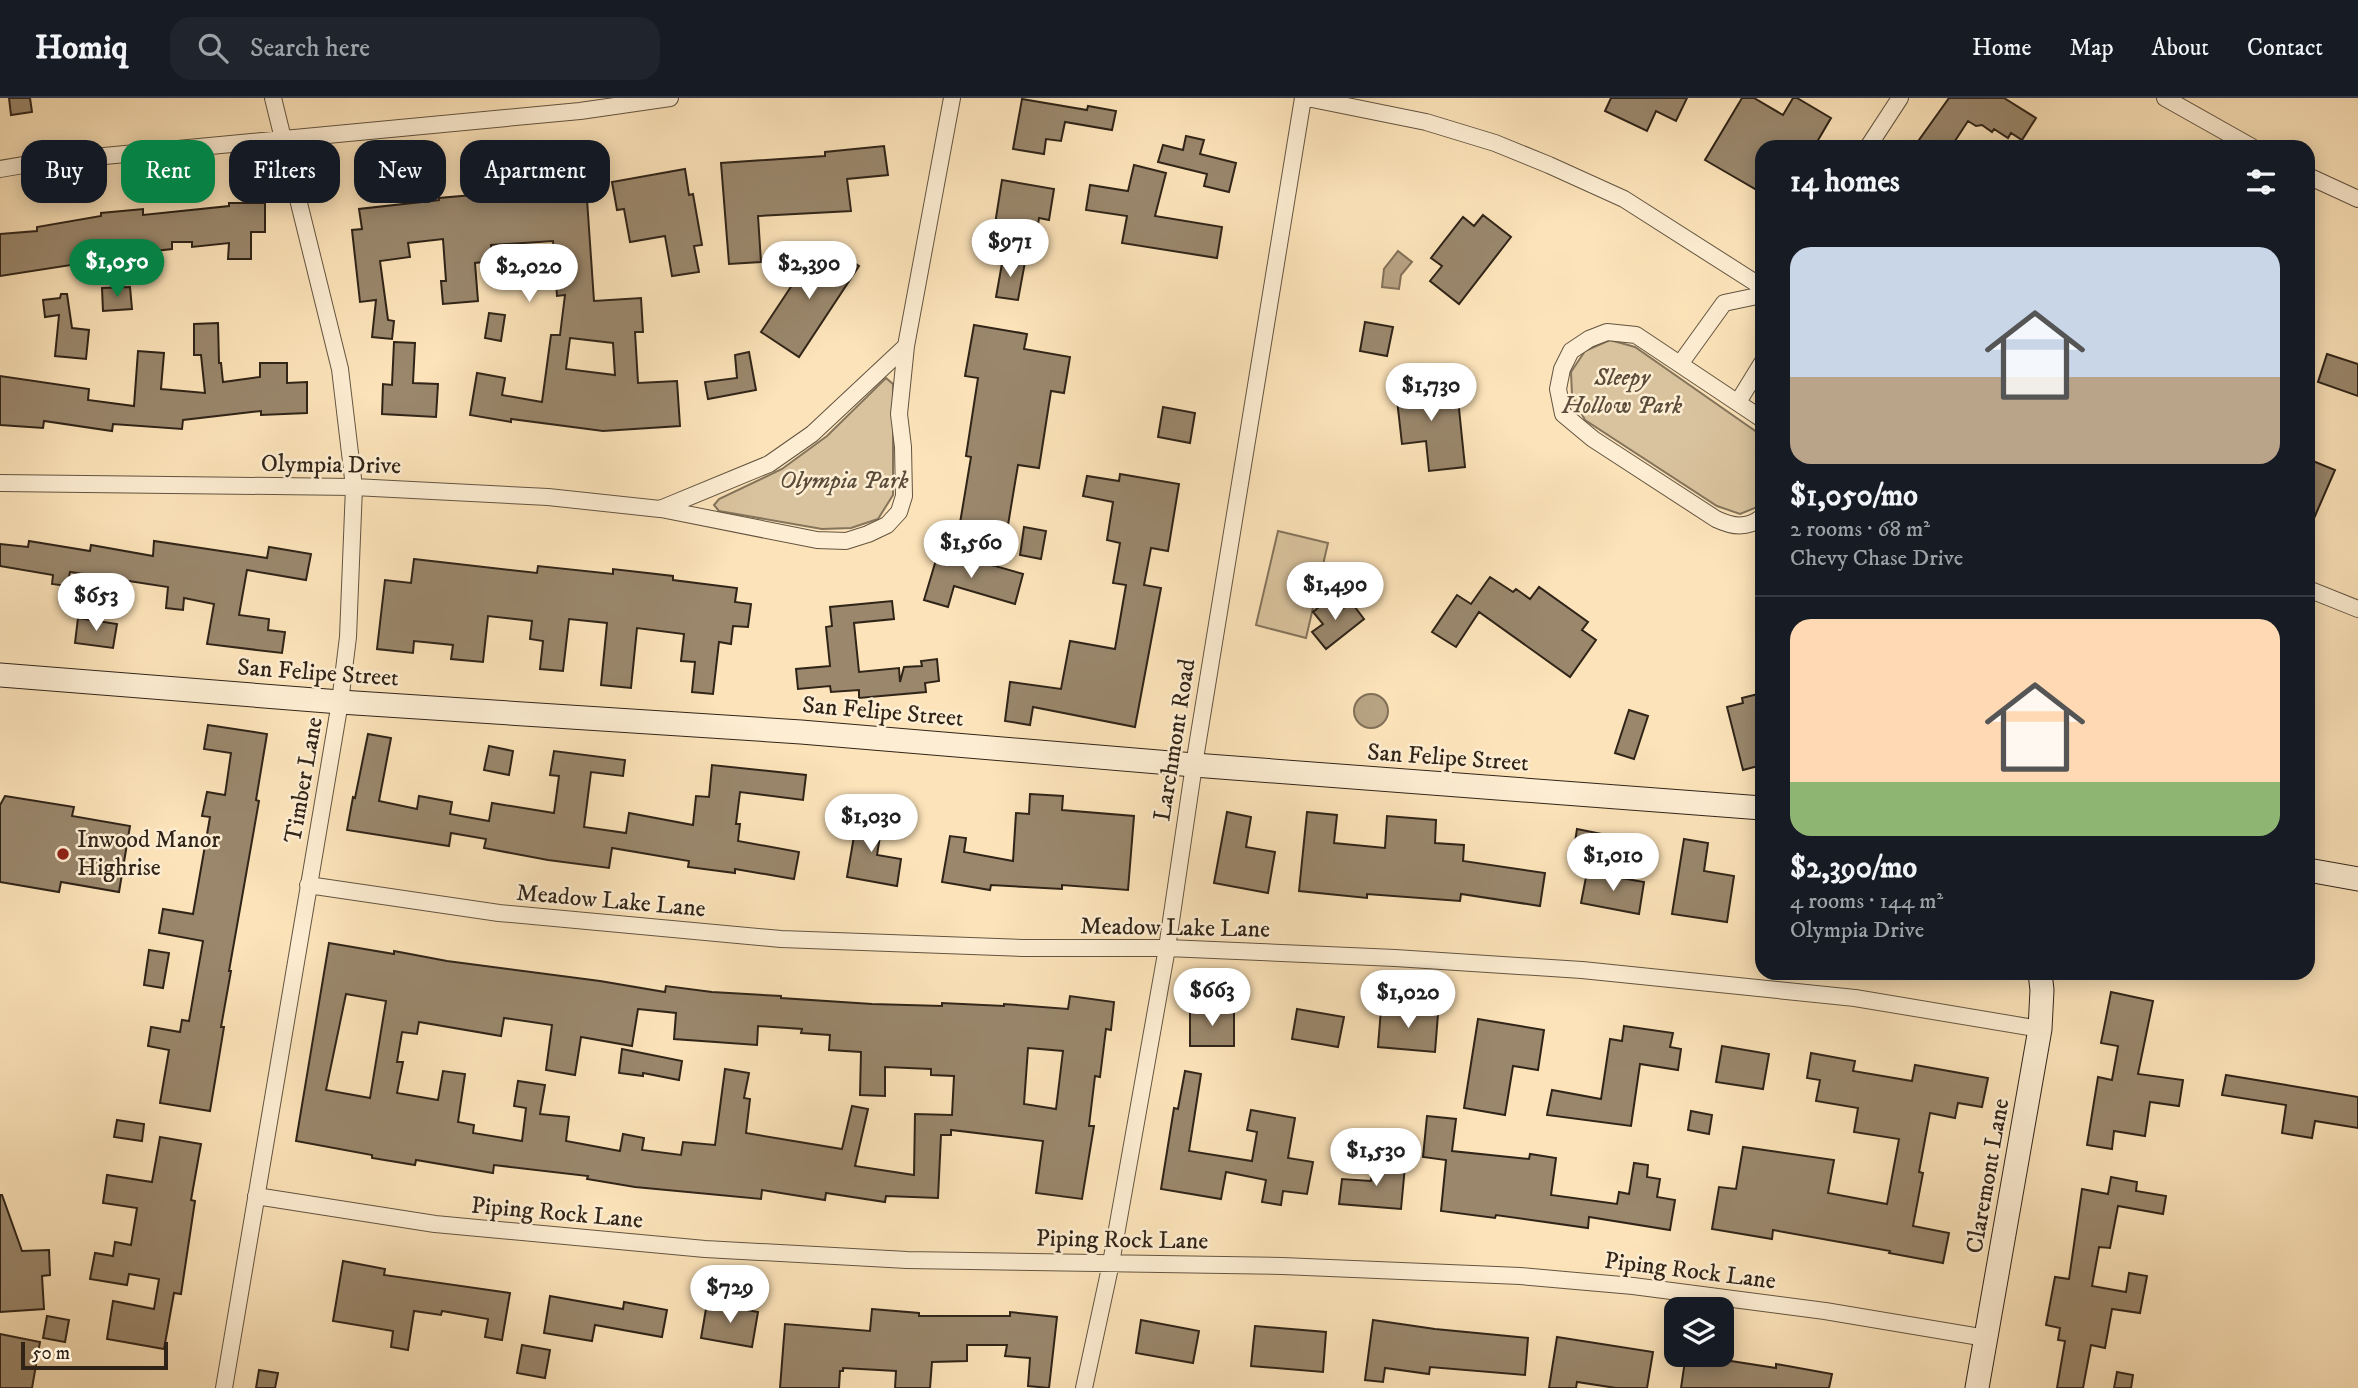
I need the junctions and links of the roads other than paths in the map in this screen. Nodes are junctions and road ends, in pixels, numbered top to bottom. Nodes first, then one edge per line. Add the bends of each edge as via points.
1 (273, 98) edge
2 (670, 98) edge
3 (951, 98) edge
4 (1305, 98) edge
5 (1900, 98) edge
6 (2165, 98) edge
7 (284, 140) joint
8 (1873, 140) edge
9 (2240, 140) edge
10 (229, 145) edge
11 (0, 169) edge
12 (2315, 179) edge
13 (2358, 199) edge
14 (299, 203) edge
15 (1755, 283) edge
16 (1755, 296) edge
17 (906, 346) junction
18 (1680, 365) junction
19 (1755, 374) edge
20 (1738, 402) junction
21 (1755, 414) edge
22 (0, 483) edge
23 (354, 487) junction
24 (660, 509) junction
25 (1755, 522) edge
26 (2315, 592) edge
27 (2358, 609) edge
28 (0, 675) edge
29 (340, 702) junction
30 (1194, 765) junction
31 (1755, 807) edge
32 (2315, 871) edge
33 (2358, 879) edge
34 (308, 885) junction
35 (1167, 948) junction
36 (2041, 980) edge
37 (2040, 1029) junction
38 (256, 1196) junction
39 (1111, 1263) junction
40 (1986, 1338) junction
41 (224, 1388) edge
42 (1084, 1388) edge
43 (1977, 1388) edge

1 - 7 street, Timber Lane
2 - 7 street
3 - 17 street, Olympia Drive
4 - 15 street via 1426,122 1549,164 1624,199
4 - 30 street, Larchmont Road
5 - 8 street
6 - 9 street
10 - 11 street
12 - 13 street
14 - 23 street, Timber Lane via 340,369
16 - 18 street via 1724,303
17 - 24 street, Olympia Drive via 812,434 769,464
17 - 24 street, Olympia Drive via 899,414 904,496 899,512 887,525 846,541 817,540
18 - 20 street
18 - 25 street via 1636,335 1607,332 1589,339 1571,351 1562,369 1558,389 1563,415 1716,519 1732,527
19 - 20 street
20 - 21 street
22 - 23 street, Olympia Drive
23 - 24 street, Olympia Drive via 548,497
23 - 29 street, Timber Lane via 348,637
26 - 27 street
28 - 29 main road, San Felipe Street
29 - 30 main road, San Felipe Street via 801,732
29 - 34 street, Timber Lane
30 - 31 main road, San Felipe Street
30 - 35 street, Larchmont Road
32 - 33 main road
34 - 35 street, Meadow Lake Lane via 499,913 781,939
34 - 38 street, Timber Lane
35 - 37 street, Meadow Lake Lane via 1582,970 1855,998
35 - 39 street, Larchmont Road
36 - 37 main road, Claremont Lane
37 - 40 main road, Claremont Lane
38 - 39 street, Piping Rock Lane via 435,1224 705,1249 907,1260
38 - 41 street, Timber Lane
39 - 40 street, Piping Rock Lane via 1520,1276 1633,1286
39 - 42 street, Larchmont Road
40 - 43 main road, Claremont Lane

